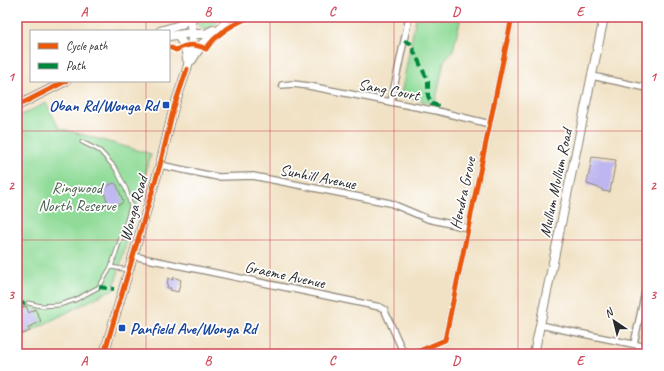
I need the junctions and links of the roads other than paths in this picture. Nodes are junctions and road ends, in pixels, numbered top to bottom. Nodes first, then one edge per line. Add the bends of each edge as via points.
1 (191, 17) edge
2 (409, 17) edge
3 (512, 17) edge
4 (604, 17) edge
5 (228, 18) edge
6 (163, 30) edge
7 (192, 33) junction
8 (173, 35) edge
9 (187, 68) junction
10 (592, 76) junction
11 (64, 82) edge
12 (282, 85) dead end
13 (647, 88) edge
14 (391, 102) junction
15 (17, 106) edge
16 (490, 124) junction
17 (82, 142) dead end
18 (160, 165) junction
19 (468, 228) junction
20 (133, 256) junction
21 (111, 267) junction
22 (129, 270) junction
23 (647, 282) edge
24 (28, 303) dead end
25 (540, 325) junction
26 (634, 344) junction
27 (647, 347) edge
28 (104, 354) edge
29 (404, 354) edge
30 (412, 354) edge
31 (534, 354) edge

1 - 6 main road via 180,25
1 - 7 main road, Wonga Road
2 - 14 street
3 - 16 street, Hendra Grove
4 - 10 main road, Mullum Mullum Road
5 - 7 main road via 206,34
5 - 9 main road via 221,28 202,44
7 - 8 main road
7 - 9 main road, Wonga Road
8 - 9 main road via 182,40
9 - 18 main road, Wonga Road via 174,107
10 - 13 street
10 - 25 main road, Mullum Mullum Road
11 - 15 main road
12 - 14 street, Sang Court via 309,86
14 - 16 street, Sang Court
16 - 19 street, Hendra Grove
17 - 21 lane via 100,151 116,169 126,189 130,206
18 - 19 street, Sunhill Avenue via 218,178 253,176 390,203 428,219
18 - 20 main road, Wonga Road
19 - 30 street, Hendra Grove via 445,340
20 - 22 main road, Wonga Road
20 - 29 street, Graeme Avenue via 380,307 384,309
21 - 22 lane
21 - 24 lane via 99,287 75,300 49,306
22 - 28 main road, Wonga Road
23 - 26 street
25 - 26 street
25 - 31 main road, Mullum Mullum Road
26 - 27 street

